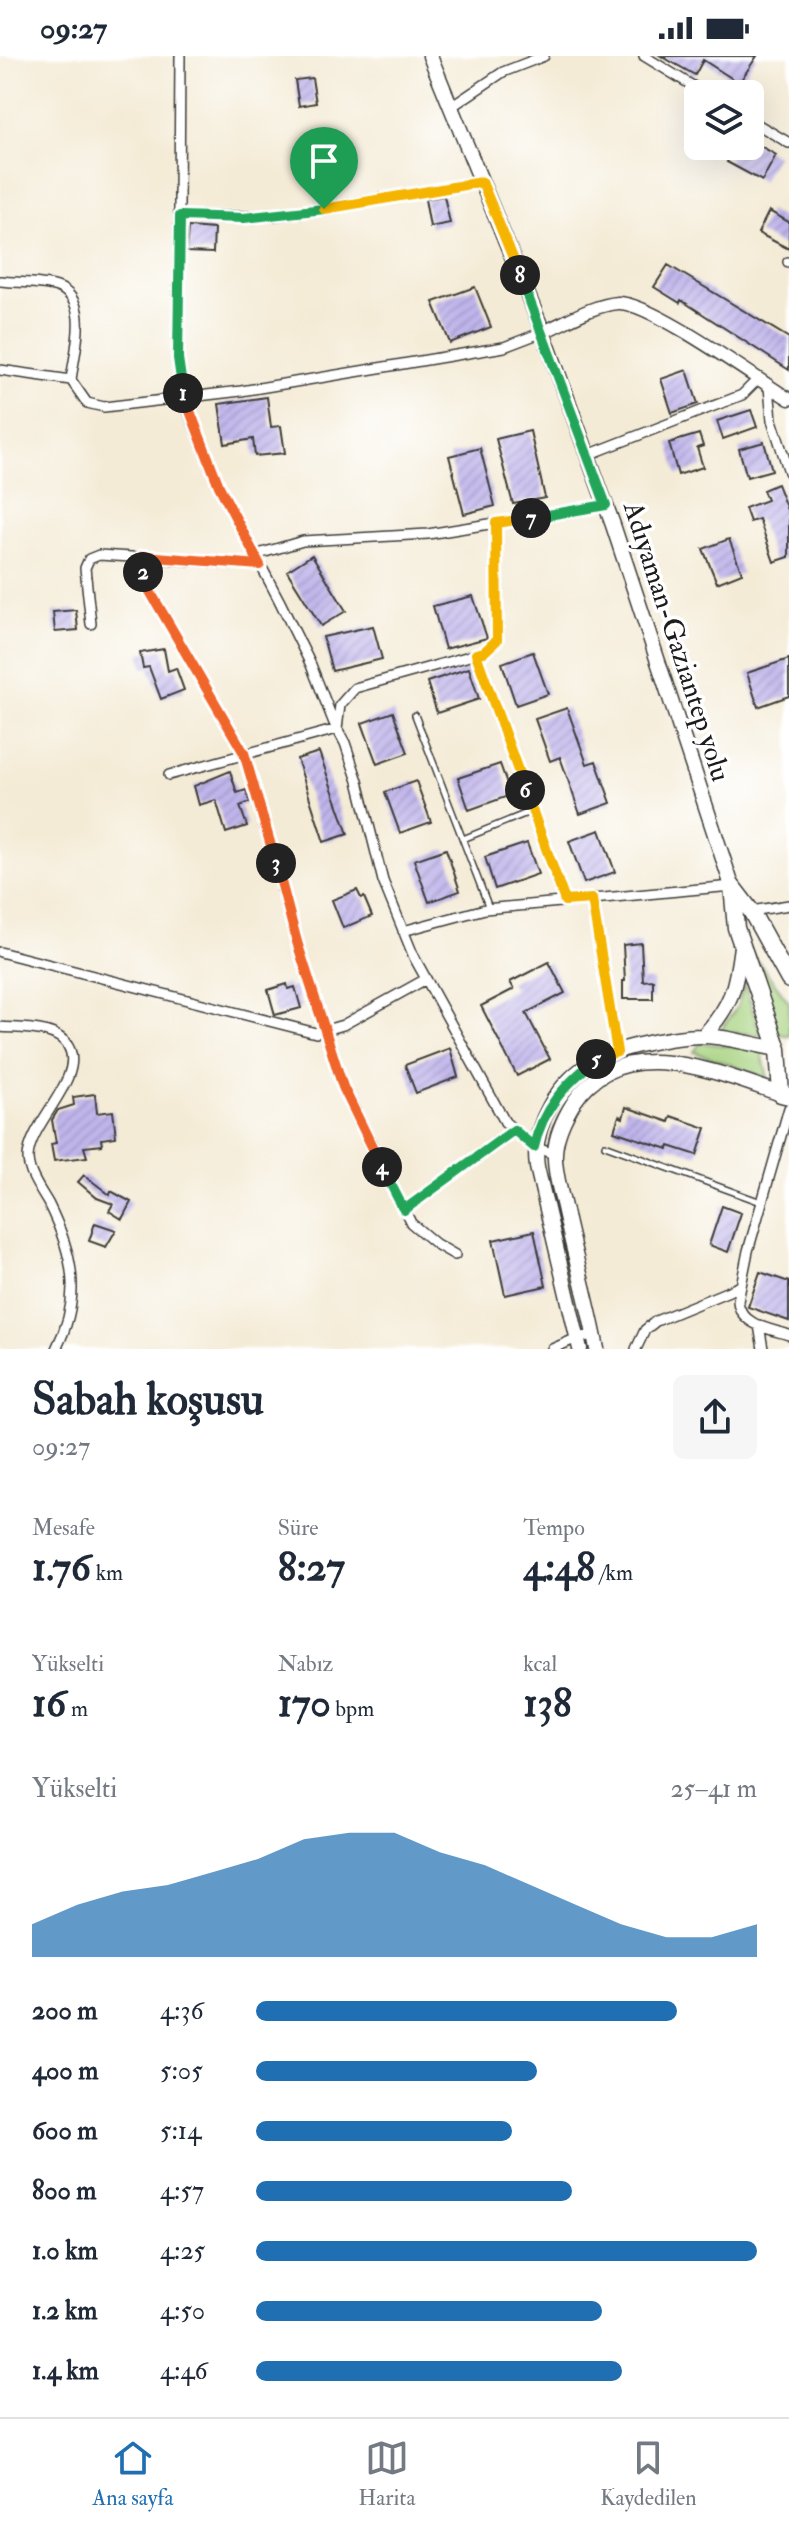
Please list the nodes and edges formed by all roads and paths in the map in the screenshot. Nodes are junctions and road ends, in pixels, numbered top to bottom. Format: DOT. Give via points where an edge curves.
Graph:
graph roads {
  1 [pos="180,56"];
  2 [pos="430,56"];
  3 [pos="544,56"];
  4 [pos="644,56"];
  5 [pos="684,81"];
  6 [pos="451,107"];
  7 [pos="764,128"];
  8 [pos="789,143"];
  9 [pos="482,182"];
  10 [pos="180,216"];
  11 [pos="0,281"];
  12 [pos="543,332"];
  13 [pos="0,370"];
  14 [pos="71,380"];
  15 [pos="764,383"];
  16 [pos="183,398"];
  17 [pos="789,399"];
  18 [pos="588,455"];
  19 [pos="789,472"];
  20 [pos="606,505"];
  21 [pos="496,523"];
  22 [pos="143,556"];
  23 [pos="258,560"];
  24 [pos="91,624"];
  25 [pos="476,654"];
  26 [pos="415,715"];
  27 [pos="337,729"];
  28 [pos="244,753"];
  29 [pos="169,775"];
  30 [pos="532,811"];
  31 [pos="463,839"];
  32 [pos="732,886"];
  33 [pos="592,899"];
  34 [pos="565,901"];
  35 [pos="789,905"];
  36 [pos="490,909"];
  37 [pos="751,911"];
  38 [pos="403,931"];
  39 [pos="741,945"];
  40 [pos="0,952"];
  41 [pos="426,979"];
  42 [pos="789,980"];
  43 [pos="0,1027"];
  44 [pos="326,1032"];
  45 [pos="703,1036"];
  46 [pos="784,1049"];
  47 [pos="617,1052"];
  48 [pos="786,1099"];
  49 [pos="514,1130"];
  50 [pos="605,1145"];
  51 [pos="534,1147"];
  52 [pos="554,1154"];
  53 [pos="762,1202"];
  54 [pos="404,1210"];
  55 [pos="455,1255"];
  56 [pos="741,1286"];
  57 [pos="759,1325"];
  58 [pos="789,1335"];
  59 [pos="595,1342"];
  60 [pos="578,1343"];
  61 [pos="56,1349"];
  62 [pos="552,1349"];
  63 [pos="636,1349"];
  64 [pos="763,1349"];
  1 -- 10 [label="street"];
  2 -- 6 [label="main road, Adıyaman-Gaziantep yolu"];
  3 -- 6 [label="street" via="503,72"];
  4 -- 5 [label="street"];
  6 -- 9 [label="main road, Adıyaman-Gaziantep yolu"];
  7 -- 8 [label="street"];
  9 -- 10 [label="street" via="275,216"];
  9 -- 12 [label="main road, Adıyaman-Gaziantep yolu"];
  10 -- 16 [label="street" via="178,358"];
  11 -- 14 [label="street" via="54,286 74,299 79,312"];
  12 -- 15 [label="street" via="602,306 628,303 655,314"];
  12 -- 16 [label="street" via="504,347"];
  12 -- 18 [label="main road, Adıyaman-Gaziantep yolu"];
  13 -- 14 [label="street"];
  14 -- 16 [label="street" via="87,403 96,406"];
  15 -- 17 [label="street"];
  15 -- 18 [label="street"];
  15 -- 19 [label="street"];
  16 -- 23 [label="street" via="219,486"];
  18 -- 20 [label="main road, Adıyaman-Gaziantep yolu"];
  20 -- 21 [label="street"];
  20 -- 32 [label="main road, Adıyaman-Gaziantep yolu"];
  21 -- 23 [label="street" via="428,534 303,541"];
  21 -- 25 [label="street" via="497,640"];
  22 -- 23 [label="street"];
  22 -- 24 [label="street" via="89,559 85,568"];
  22 -- 28 [label="street" via="148,588"];
  23 -- 27 [label="street"];
  25 -- 27 [label="street" via="355,688 340,705"];
  25 -- 30 [label="lane"];
  26 -- 31 [label="lane"];
  27 -- 28 [label="street"];
  27 -- 38 [label="street"];
  28 -- 29 [label="street"];
  28 -- 44 [label="street"];
  30 -- 31 [label="lane"];
  30 -- 34 [label="lane"];
  31 -- 36 [label="lane"];
  32 -- 33 [label="street"];
  32 -- 37 [label="highway"];
  32 -- 39 [label="highway"];
  33 -- 34 [label="street"];
  33 -- 47 [label="street"];
  34 -- 36 [label="street"];
  35 -- 37 [label="street"];
  36 -- 38 [label="street"];
  37 -- 42 [label="highway"];
  38 -- 41 [label="street"];
  39 -- 45 [label="main road" via="733,993 720,1019"];
  39 -- 46 [label="highway"];
  40 -- 44 [label="street" via="303,1032"];
  41 -- 44 [label="street"];
  41 -- 49 [label="street"];
  43 -- 61 [label="street" via="44,1031 67,1044 71,1054 62,1090 33,1137 28,1158 67,1244 73,1303"];
  44 -- 54 [label="street" via="343,1087"];
  45 -- 46 [label="main road"];
  45 -- 47 [label="main road"];
  46 -- 48 [label="highway"];
  47 -- 51 [label="main road" via="596,1059 569,1082 547,1110"];
  48 -- 52 [label="main road" via="689,1064 649,1061 619,1067 579,1094 561,1122"];
  48 -- 53 [label="street"];
  49 -- 51 [label="street"];
  49 -- 54 [label="street"];
  50 -- 53 [label="lane"];
  51 -- 52 [label="street"];
  51 -- 60 [label="main road"];
  52 -- 59 [label="main road"];
  53 -- 56 [label="street"];
  54 -- 55 [label="street" via="420,1232"];
  56 -- 57 [label="street" via="738,1309"];
  56 -- 63 [label="street" via="656,1321"];
  57 -- 58 [label="street"];
  57 -- 64 [label="street"];
  59 -- 60 [label="street"];
  60 -- 62 [label="street"];
}
